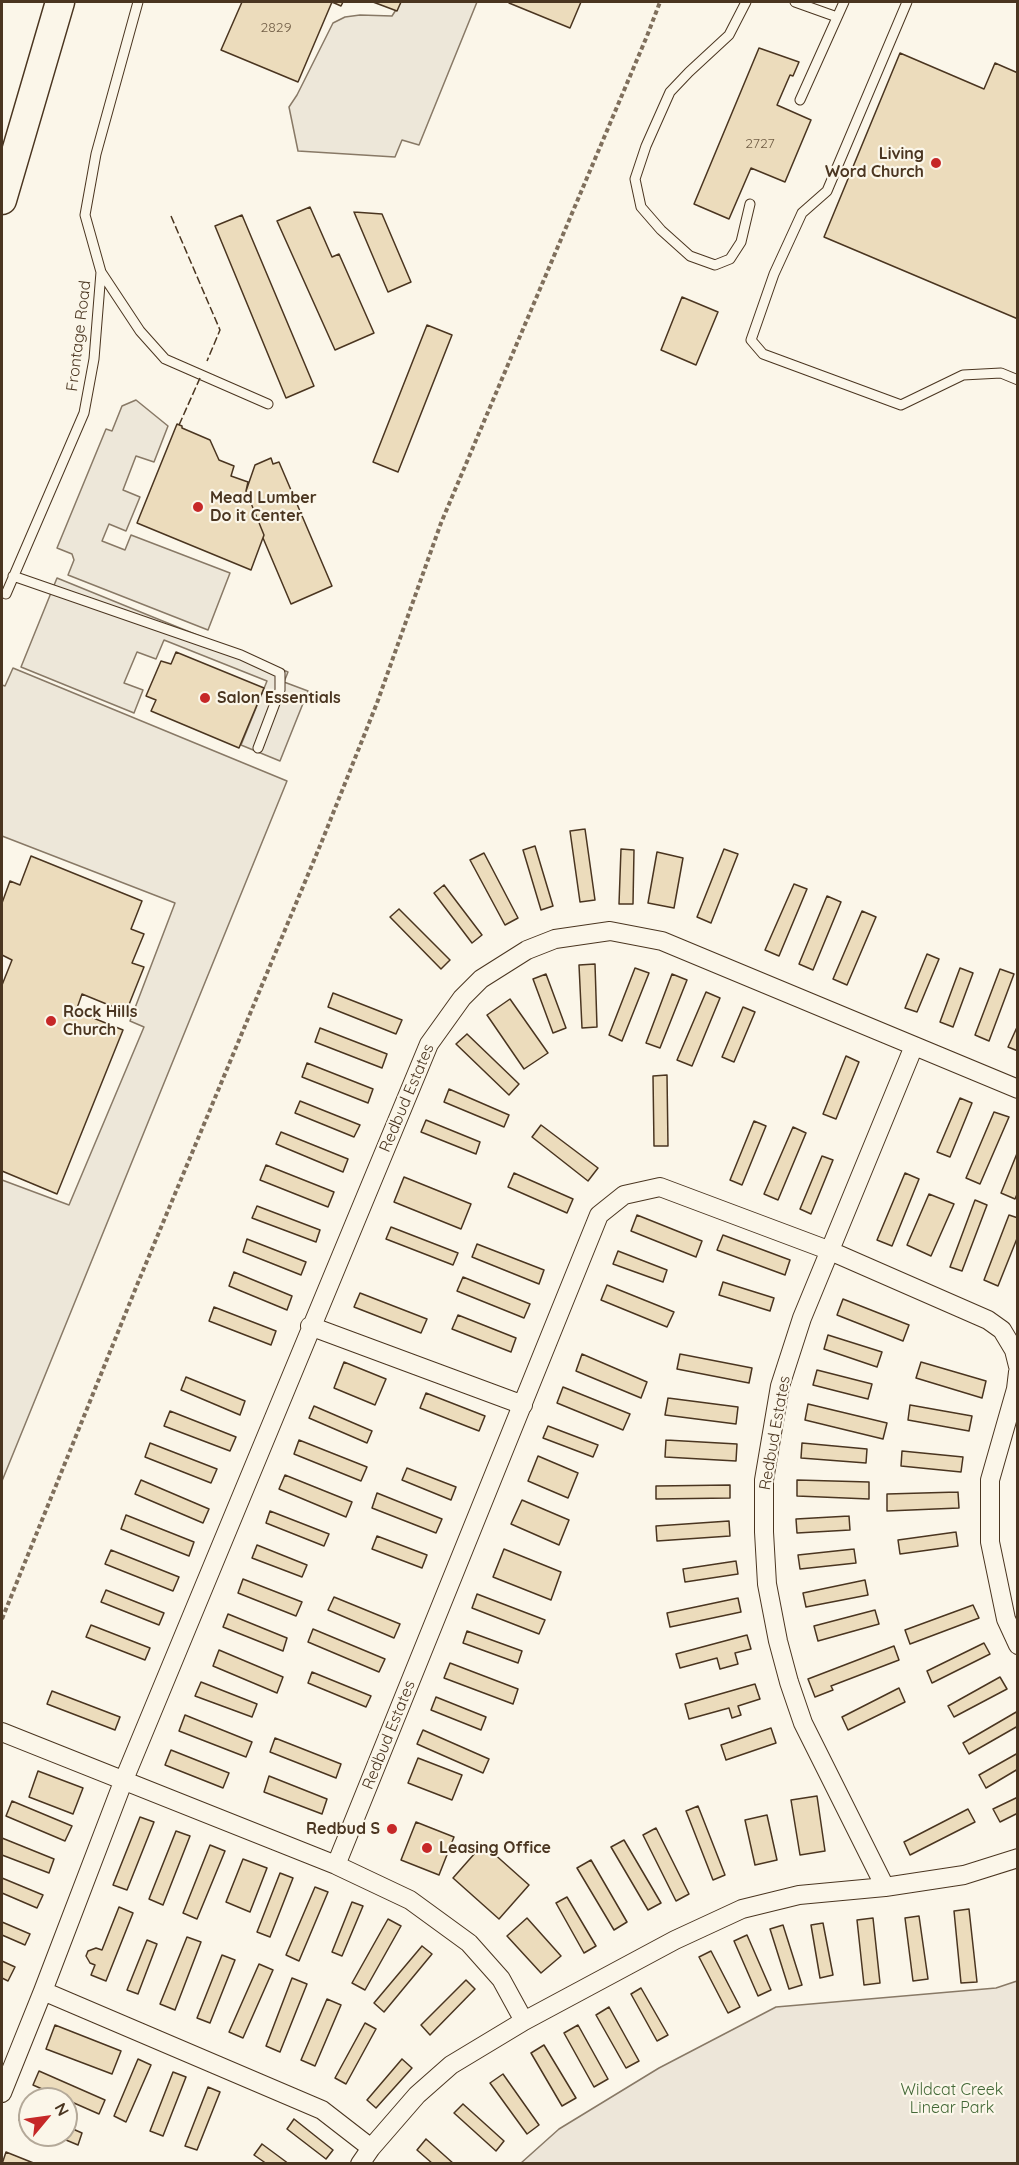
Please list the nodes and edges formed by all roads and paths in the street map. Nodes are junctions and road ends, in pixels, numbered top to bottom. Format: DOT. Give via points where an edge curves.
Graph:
graph roads {
  1 [pos="60,2"];
  2 [pos="138,2"];
  3 [pos="660,2"];
  4 [pos="746,2"];
  5 [pos="795,2"];
  6 [pos="844,2"];
  7 [pos="908,2"];
  8 [pos="837,16"];
  9 [pos="800,100"];
  10 [pos="2,200"];
  11 [pos="750,204"];
  12 [pos="101,273"];
  13 [pos="1017,380"];
  14 [pos="268,404"];
  15 [pos="13,576"];
  16 [pos="6,594"];
  17 [pos="258,748"];
  18 [pos="914,1046"];
  19 [pos="1017,1089"];
  20 [pos="828,1250"];
  21 [pos="310,1326"];
  22 [pos="1017,1366"];
  23 [pos="1017,1372"];
  24 [pos="523,1405"];
  25 [pos="2,1619"];
  26 [pos="1017,1645"];
  27 [pos="2,1732"];
  28 [pos="123,1782"];
  29 [pos="1017,1858"];
  30 [pos="336,1865"];
  31 [pos="885,1887"];
  32 [pos="43,1991"];
  33 [pos="524,2021"];
  34 [pos="2,2093"];
  35 [pos="371,2148"];
  36 [pos="360,2163"];
  1 -- 10 [label="main road"];
  2 -- 12 [label="lane, Frontage Road" via="96,154 85,214"];
  3 -- 25 [label="path" via="441,523 322,841"];
  4 -- 11 [label="lane" via="729,35 670,92 634,179 641,207 661,231 690,256 715,265 730,259 741,242"];
  5 -- 8 [label="lane"];
  6 -- 8 [label="lane"];
  7 -- 13 [label="lane" via="827,191 802,213 774,274 751,340 763,354 901,405 963,375 1001,373"];
  8 -- 9 [label="lane"];
  12 -- 14 [label="lane" via="140,331 165,359"];
  12 -- 15 [label="lane, Frontage Road" via="84,413"];
  15 -- 16 [label="lane, Frontage Road"];
  15 -- 17 [label="lane" via="280,673 280,690"];
  18 -- 19 [label="street, Redbud Estates"];
  18 -- 20 [label="street, Redbud Estates"];
  18 -- 21 [label="street, Redbud Estates" via="662,941 610,932 555,939 526,950 482,979 462,998 429,1044"];
  20 -- 22 [label="street, Redbud Estates" via="988,1320 1002,1330 1014,1350"];
  20 -- 24 [label="street, Redbud Estates" via="660,1187 624,1195 599,1215"];
  20 -- 31 [label="street, Redbud Estates" via="780,1386 764,1480 767,1584 778,1641 803,1723"];
  21 -- 24 [label="street"];
  21 -- 28 [label="street, Redbud Estates"];
  23 -- 26 [label="street" via="1016,1389 990,1480 990,1542 1006,1619"];
  24 -- 30 [label="street, Redbud Estates"];
  27 -- 28 [label="street"];
  28 -- 30 [label="street"];
  28 -- 32 [label="street, Redbud Estates"];
  29 -- 31 [label="street" via="964,1875"];
  30 -- 33 [label="street" via="410,1900 469,1943 501,1979"];
  31 -- 33 [label="street" via="800,1896 742,1909 675,1940"];
  32 -- 34 [label="street, Redbud Estates"];
  32 -- 35 [label="street" via="322,2110"];
  33 -- 35 [label="street" via="452,2065 417,2095"];
  35 -- 36 [label="street"];
}
